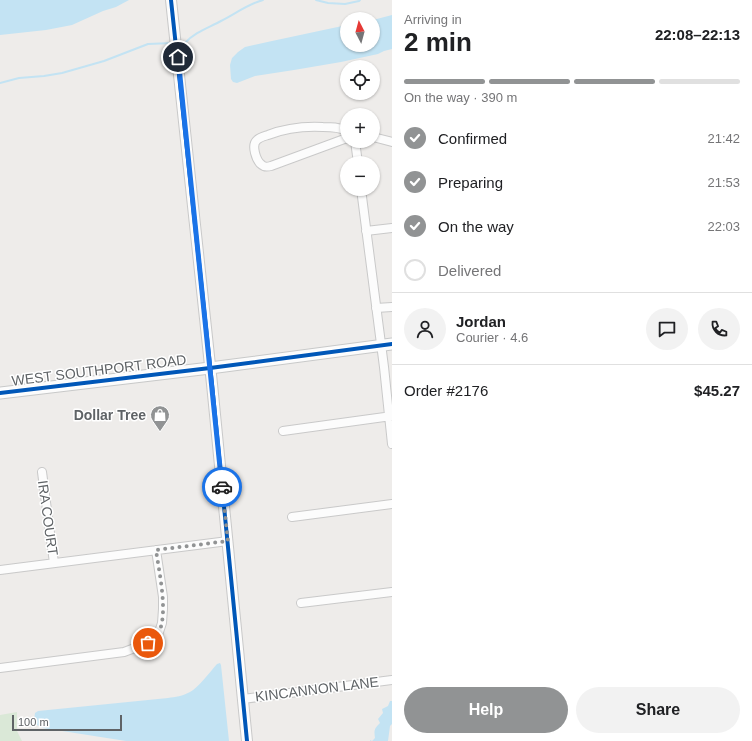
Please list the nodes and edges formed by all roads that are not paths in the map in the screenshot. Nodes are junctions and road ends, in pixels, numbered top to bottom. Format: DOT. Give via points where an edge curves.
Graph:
graph roads {
  1 [pos="172,0"];
  2 [pos="340,129"];
  3 [pos="380,139"];
  4 [pos="340,141"];
  5 [pos="392,142"];
  6 [pos="362,196"];
  7 [pos="392,228"];
  8 [pos="366,231"];
  9 [pos="392,306"];
  10 [pos="376,308"];
  11 [pos="387,345"];
  12 [pos="210,368"];
  13 [pos="0,393"];
  14 [pos="391,416"];
  15 [pos="283,431"];
  16 [pos="392,444"];
  17 [pos="42,472"];
  18 [pos="392,504"];
  19 [pos="292,517"];
  20 [pos="228,541"];
  21 [pos="156,550"];
  22 [pos="54,563"];
  23 [pos="0,570"];
  24 [pos="392,592"];
  25 [pos="301,603"];
  26 [pos="0,668"];
  27 [pos="392,680"];
  28 [pos="243,699"];
  29 [pos="247,741"];
  1 -- 12 [label="street"];
  2 -- 4 [label="street" via="306,126 282,130 260,138 255,142 254,148 258,161 266,167"];
  3 -- 5 [label="street"];
  6 -- 8 [label="street"];
  7 -- 8 [label="street"];
  8 -- 10 [label="street"];
  9 -- 10 [label="street"];
  10 -- 11 [label="street"];
  11 -- 12 [label="main road, WEST SOUTHPORT ROAD"];
  11 -- 14 [label="street"];
  12 -- 13 [label="main road, WEST SOUTHPORT ROAD"];
  12 -- 20 [label="street"];
  14 -- 15 [label="street"];
  14 -- 16 [label="street"];
  17 -- 22 [label="street, IRA COURT"];
  18 -- 19 [label="street"];
  20 -- 21 [label="street"];
  20 -- 28 [label="street"];
  21 -- 22 [label="street"];
  21 -- 26 [label="street" via="163,597 162,623 158,635 148,643 124,652"];
  22 -- 23 [label="street"];
  24 -- 25 [label="street"];
  27 -- 28 [label="street, KINCANNON LANE"];
  28 -- 29 [label="street"];
}
